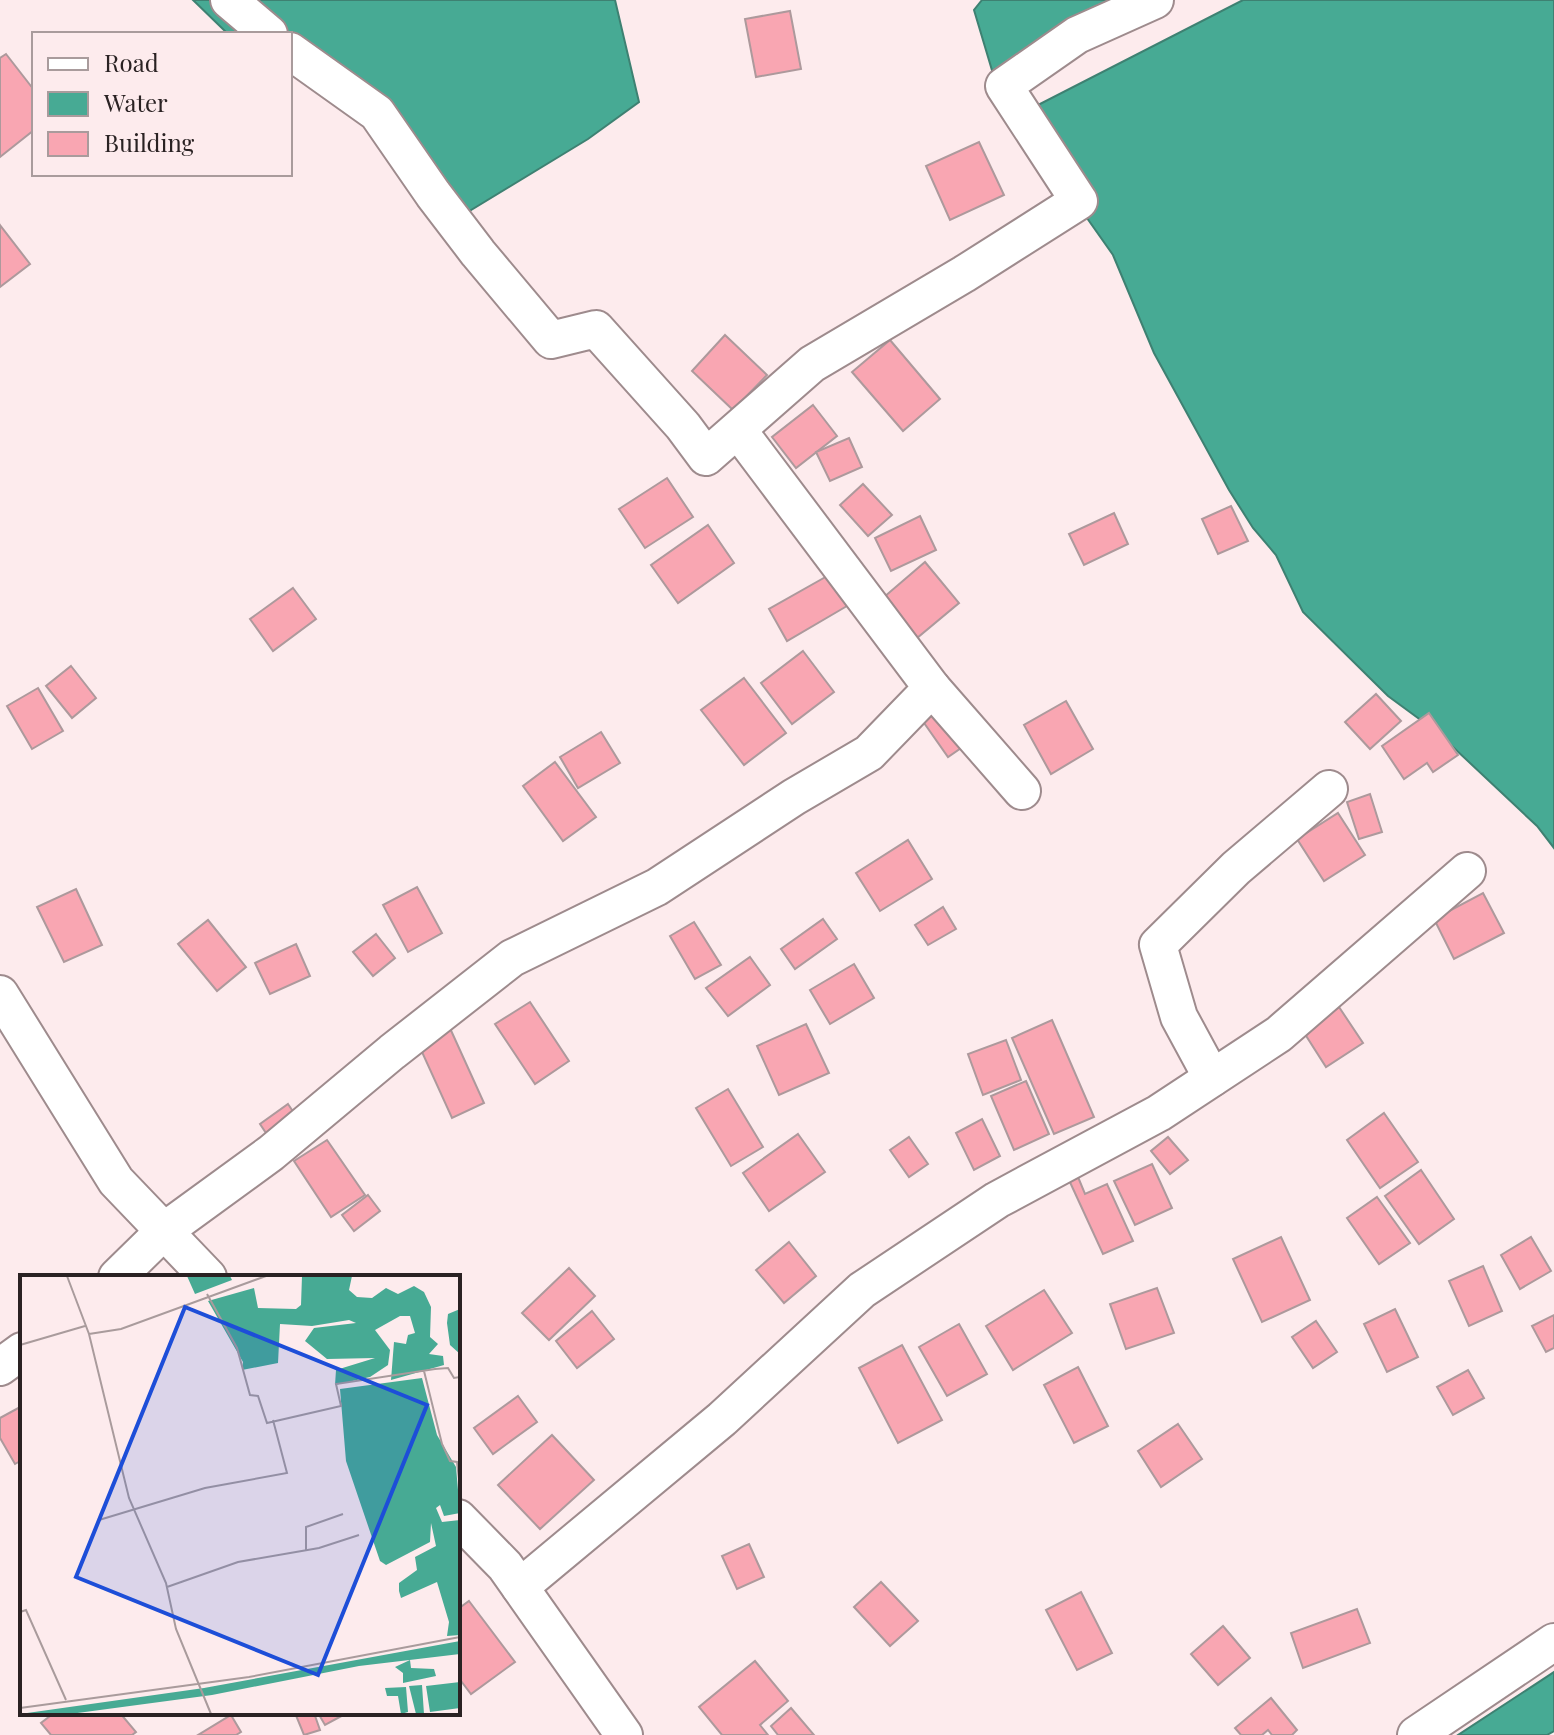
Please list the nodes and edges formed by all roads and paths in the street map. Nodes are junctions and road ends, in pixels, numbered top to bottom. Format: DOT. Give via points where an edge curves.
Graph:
graph roads {
  1 [pos="229,0"];
  2 [pos="1155,0"];
  3 [pos="267,32"];
  4 [pos="292,52"];
  5 [pos="738,430"];
  6 [pos="932,688"];
  7 [pos="1329,789"];
  8 [pos="1022,791"];
  9 [pos="1467,871"];
  10 [pos="0,994"];
  11 [pos="1212,1078"];
  12 [pos="164,1231"];
  13 [pos="119,1275"];
  14 [pos="206,1275"];
  15 [pos="20,1352"];
  16 [pos="0,1367"];
  17 [pos="460,1520"];
  18 [pos="520,1587"];
  19 [pos="1554,1642"];
  20 [pos="624,1735"];
  21 [pos="1416,1735"];
  1 -- 3 [label="street"];
  2 -- 5 [label="street" via="1077,35 1004,86 1079,201 812,364"];
  4 -- 5 [label="street" via="377,113 478,253 551,340 596,329 706,457"];
  5 -- 6 [label="street"];
  6 -- 8 [label="street"];
  6 -- 12 [label="street" via="869,753 657,887 512,958 271,1153"];
  7 -- 11 [label="street" via="1236,868 1158,945 1179,1017"];
  9 -- 11 [label="street" via="1279,1034"];
  10 -- 12 [label="street" via="116,1181"];
  11 -- 18 [label="street" via="1159,1113 997,1200 862,1290 722,1419"];
  12 -- 13 [label="street"];
  12 -- 14 [label="street"];
  15 -- 16 [label="street"];
  17 -- 18 [label="street"];
  18 -- 20 [label="street"];
  19 -- 21 [label="street"];
}
